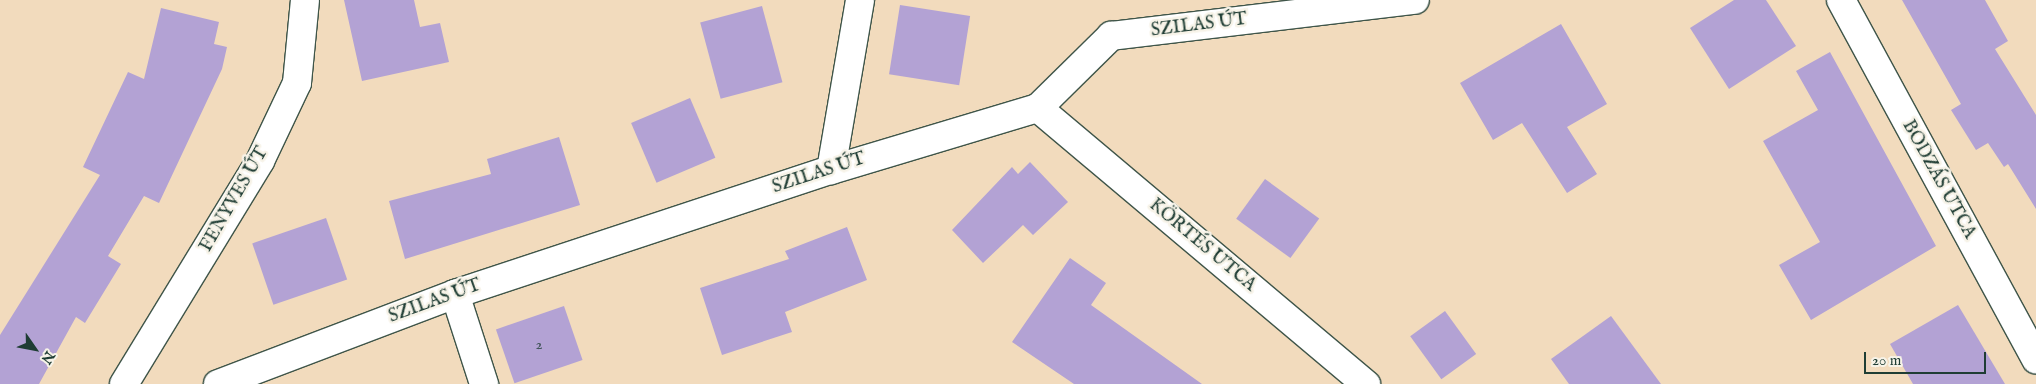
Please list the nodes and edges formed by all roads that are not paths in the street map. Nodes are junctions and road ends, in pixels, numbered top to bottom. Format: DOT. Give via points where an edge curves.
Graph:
graph roads {
  1 [pos="304,0"];
  2 [pos="860,0"];
  3 [pos="1415,0"];
  4 [pos="1841,0"];
  5 [pos="1038,108"];
  6 [pos="831,170"];
  7 [pos="455,294"];
  8 [pos="2036,359"];
  9 [pos="124,384"];
  10 [pos="218,384"];
  11 [pos="484,384"];
  12 [pos="1366,384"];
  1 -- 9 [label="street, FENYVES ÚT" via="297,83 260,161"];
  2 -- 6 [label="street"];
  3 -- 5 [label="street, SZILAS ÚT" via="1111,36"];
  4 -- 8 [label="street, BODZÁS UTCA"];
  5 -- 6 [label="street, SZILAS ÚT"];
  5 -- 12 [label="street, KÖRTÉS UTCA"];
  6 -- 7 [label="street, SZILAS ÚT"];
  7 -- 10 [label="street, SZILAS ÚT"];
  7 -- 11 [label="street"];
}
